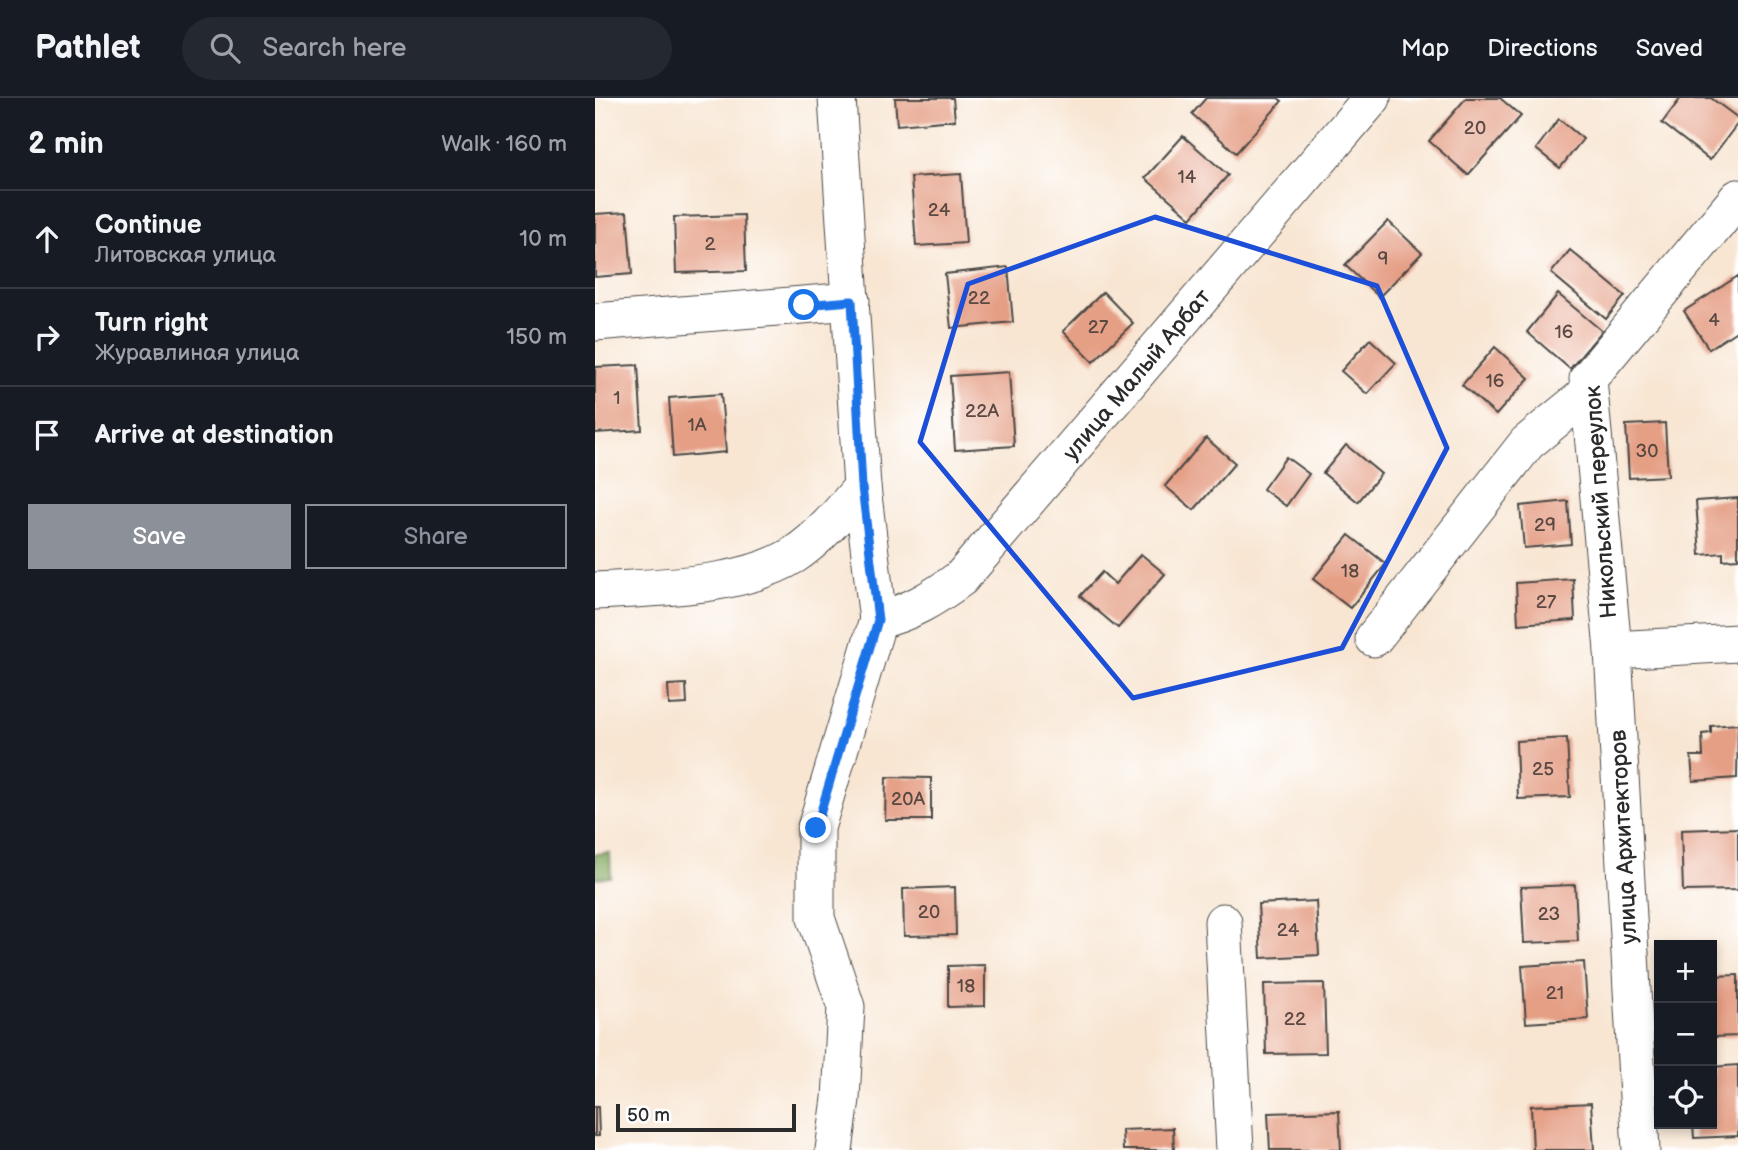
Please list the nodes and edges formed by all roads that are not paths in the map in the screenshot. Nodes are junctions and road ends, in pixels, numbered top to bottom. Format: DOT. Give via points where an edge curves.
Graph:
graph roads {
  1 [pos="837,98"];
  2 [pos="1372,98"];
  3 [pos="1738,198"];
  4 [pos="852,301"];
  5 [pos="595,322"];
  6 [pos="1588,393"];
  7 [pos="862,487"];
  8 [pos="595,591"];
  9 [pos="878,620"];
  10 [pos="1374,638"];
  11 [pos="1738,643"];
  12 [pos="1613,650"];
  13 [pos="1223,922"];
  14 [pos="834,1150"];
  15 [pos="1235,1150"];
  16 [pos="1641,1150"];
  1 -- 4 [label="street"];
  2 -- 9 [label="street, улица Малый Арбат" via="961,578 932,600"];
  3 -- 6 [label="street, Никольский переулок" via="1588,379"];
  4 -- 5 [label="street"];
  4 -- 7 [label="street"];
  6 -- 10 [label="street" via="1527,443"];
  6 -- 12 [label="street, Никольский переулок"];
  7 -- 8 [label="street" via="829,526 793,555 759,571 695,584"];
  7 -- 9 [label="street"];
  9 -- 14 [label="street" via="816,828 816,918 845,1007"];
  11 -- 12 [label="street"];
  12 -- 16 [label="street, улица Архитекторов"];
  13 -- 15 [label="street"];
}
